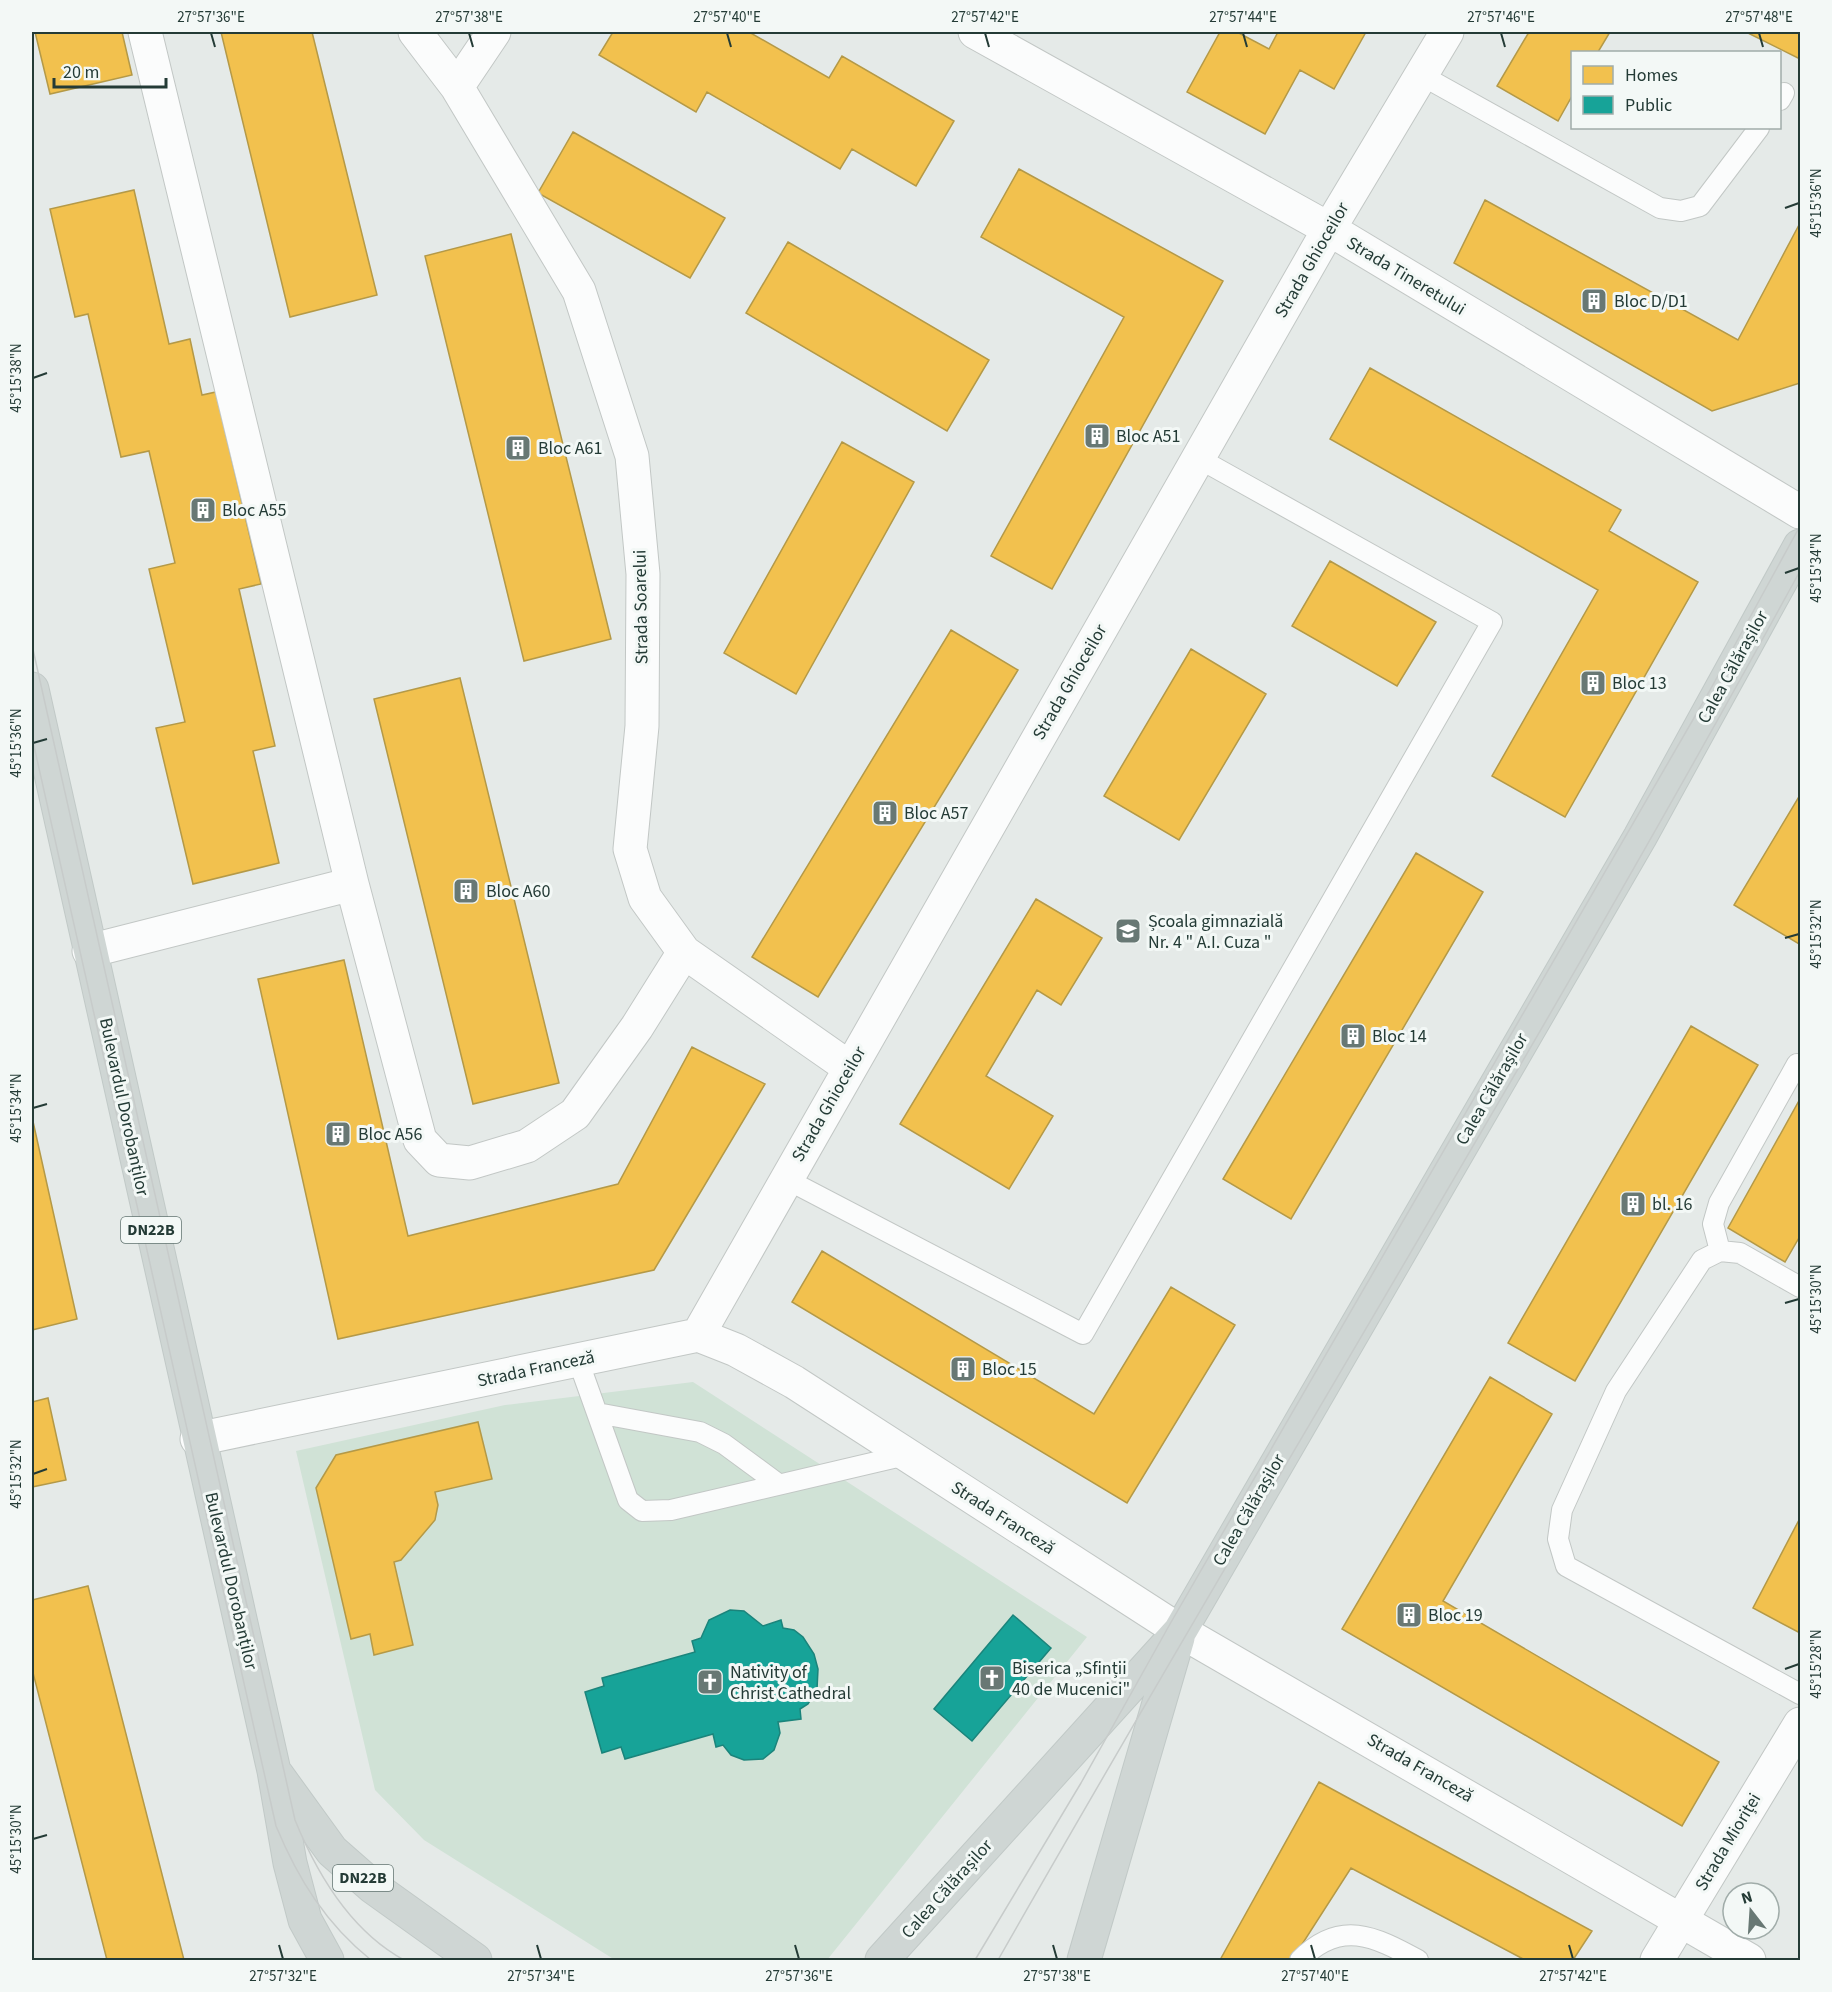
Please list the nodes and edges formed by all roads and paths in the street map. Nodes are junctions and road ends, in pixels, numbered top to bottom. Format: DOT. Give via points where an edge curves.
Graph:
graph roads {
  1 [pos="146,32"];
  2 [pos="415,32"];
  3 [pos="494,32"];
  4 [pos="975,32"];
  5 [pos="1447,32"];
  6 [pos="1421,75"];
  7 [pos="457,87"];
  8 [pos="1758,129"];
  9 [pos="1329,229"];
  10 [pos="1198,458"];
  11 [pos="1800,512"];
  12 [pos="1800,546"];
  13 [pos="32,689"];
  14 [pos="352,884"];
  15 [pos="90,951"];
  16 [pos="684,952"];
  17 [pos="1797,1064"];
  18 [pos="850,1068"];
  19 [pos="786,1179"];
  20 [pos="1720,1251"];
  21 [pos="1800,1287"];
  22 [pos="698,1335"];
  23 [pos="578,1360"];
  24 [pos="597,1413"];
  25 [pos="198,1439"];
  26 [pos="906,1455"];
  27 [pos="777,1483"];
  28 [pos="1180,1630"];
  29 [pos="1800,1694"];
  30 [pos="1800,1724"];
  31 [pos="274,1771"];
  32 [pos="1681,1920"];
  33 [pos="327,1960"];
  34 [pos="475,1960"];
  35 [pos="882,1960"];
  36 [pos="1084,1960"];
  37 [pos="1300,1960"];
  38 [pos="1418,1960"];
  39 [pos="1657,1960"];
  40 [pos="1749,1960"];
  1 -- 14 [label="street"];
  2 -- 7 [label="street, Strada Soarelui"];
  3 -- 7 [label="street"];
  4 -- 9 [label="street, Strada Tineretului"];
  5 -- 6 [label="street, Strada Ghioceilor"];
  6 -- 8 [label="lane" via="1660,208 1681,211 1700,206"];
  6 -- 9 [label="street, Strada Ghioceilor"];
  7 -- 16 [label="street, Strada Soarelui" via="579,291 632,456 643,574 642,726 630,849 645,898"];
  9 -- 10 [label="street, Strada Ghioceilor"];
  9 -- 11 [label="street, Strada Tineretului"];
  10 -- 18 [label="street, Strada Ghioceilor"];
  10 -- 19 [label="lane" via="1492,622 1083,1334"];
  12 -- 28 [label="main road, Calea Călărașilor" via="1640,837"];
  13 -- 15 [label="main road, Bulevardul Dorobanților / DN22B"];
  14 -- 15 [label="street"];
  14 -- 16 [label="street" via="420,1140 438,1160 470,1163 527,1146 575,1114"];
  15 -- 25 [label="main road, Bulevardul Dorobanților / DN22B"];
  16 -- 18 [label="street, Strada Soarelui"];
  17 -- 20 [label="lane" via="1719,1203 1713,1224"];
  18 -- 19 [label="street, Strada Ghioceilor"];
  19 -- 22 [label="street, Strada Ghioceilor"];
  20 -- 21 [label="lane" via="1740,1253"];
  20 -- 29 [label="lane" via="1702,1260 1616,1391 1562,1510 1558,1539 1566,1566"];
  22 -- 23 [label="street, Strada Franceză"];
  22 -- 26 [label="street, Strada Franceză" via="736,1350 795,1382"];
  23 -- 24 [label="lane"];
  23 -- 25 [label="street, Strada Franceză"];
  24 -- 27 [label="lane" via="700,1432 724,1444"];
  24 -- 27 [label="lane" via="628,1500 642,1511 671,1510"];
  25 -- 31 [label="main road, Bulevardul Dorobanților / DN22B"];
  26 -- 27 [label="lane"];
  26 -- 28 [label="street, Strada Franceză"];
  28 -- 32 [label="street, Strada Franceză"];
  28 -- 35 [label="main road, Calea Călărașilor"];
  28 -- 36 [label="main road, Calea Călărașilor"];
  30 -- 32 [label="street, Strada Mioriței"];
  31 -- 33 [label="main road, Bulevardul Dorobanților / DN22B" via="290,1863 305,1920"];
  31 -- 34 [label="main road, Bulevardul Dorobanților / DN22B" via="332,1851 383,1894"];
  32 -- 39 [label="street, Strada Mioriței"];
  32 -- 40 [label="street, Strada Franceză"];
  37 -- 38 [label="lane" via="1319,1942 1342,1935 1381,1940"];
}
